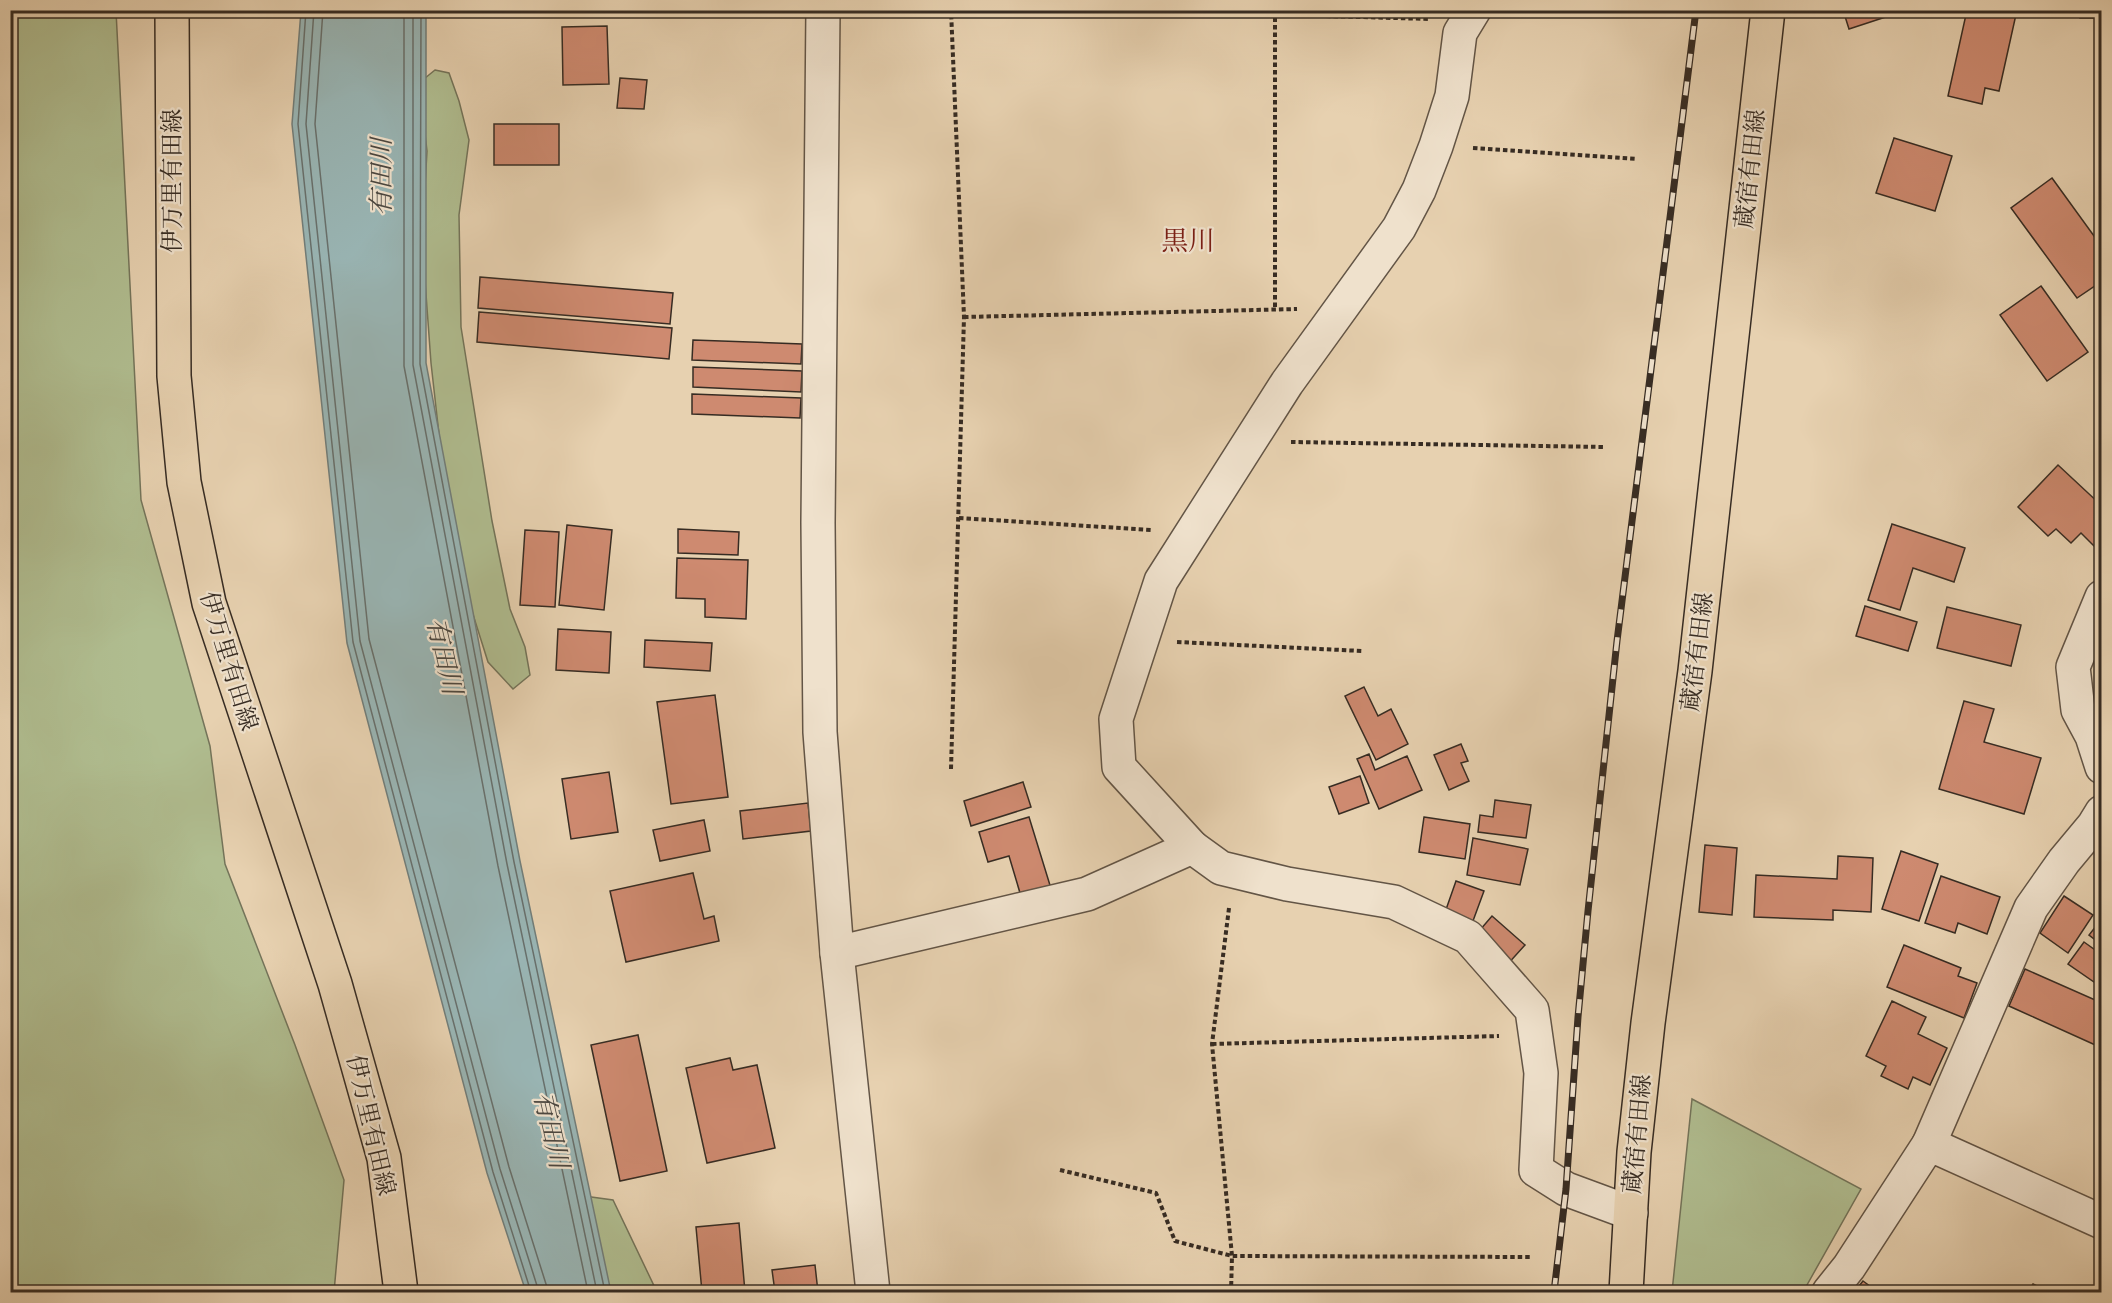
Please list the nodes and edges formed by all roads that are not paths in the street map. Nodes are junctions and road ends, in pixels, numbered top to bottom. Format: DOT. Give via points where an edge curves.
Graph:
graph roads {
  1 [pos="172,10"];
  2 [pos="823,10"];
  3 [pos="1474,10"];
  4 [pos="1768,10"];
  5 [pos="2102,597"];
  6 [pos="2102,767"];
  7 [pos="2102,812"];
  8 [pos="1192,847"];
  9 [pos="837,953"];
  10 [pos="1929,1144"];
  11 [pos="1631,1214"];
  12 [pos="2102,1222"];
  13 [pos="401,1293"];
  14 [pos="873,1293"];
  15 [pos="1626,1293"];
  16 [pos="1828,1293"];
  1 -- 13 [label="main road, 伊万里有田線" via="174,376 184,482 208,603 335,984 384,1158"];
  2 -- 9 [label="street" via="819,732"];
  3 -- 8 [label="street" via="1460,33 1452,96 1436,146 1399,228 1287,383 1161,580 1116,719 1119,767"];
  4 -- 11 [label="main road, 蔵宿有田線" via="1695,671 1646,1046"];
  5 -- 6 [label="street" via="2073,667 2078,710"];
  7 -- 10 [label="street" via="2031,908"];
  8 -- 9 [label="street" via="1087,894"];
  8 -- 11 [label="street" via="1221,868 1287,885 1394,902 1468,937 1532,1010 1541,1074 1536,1170 1566,1189"];
  9 -- 14 [label="street"];
  10 -- 12 [label="street"];
  10 -- 16 [label="street"];
  11 -- 15 [label="main road, 蔵宿有田線"];
}
